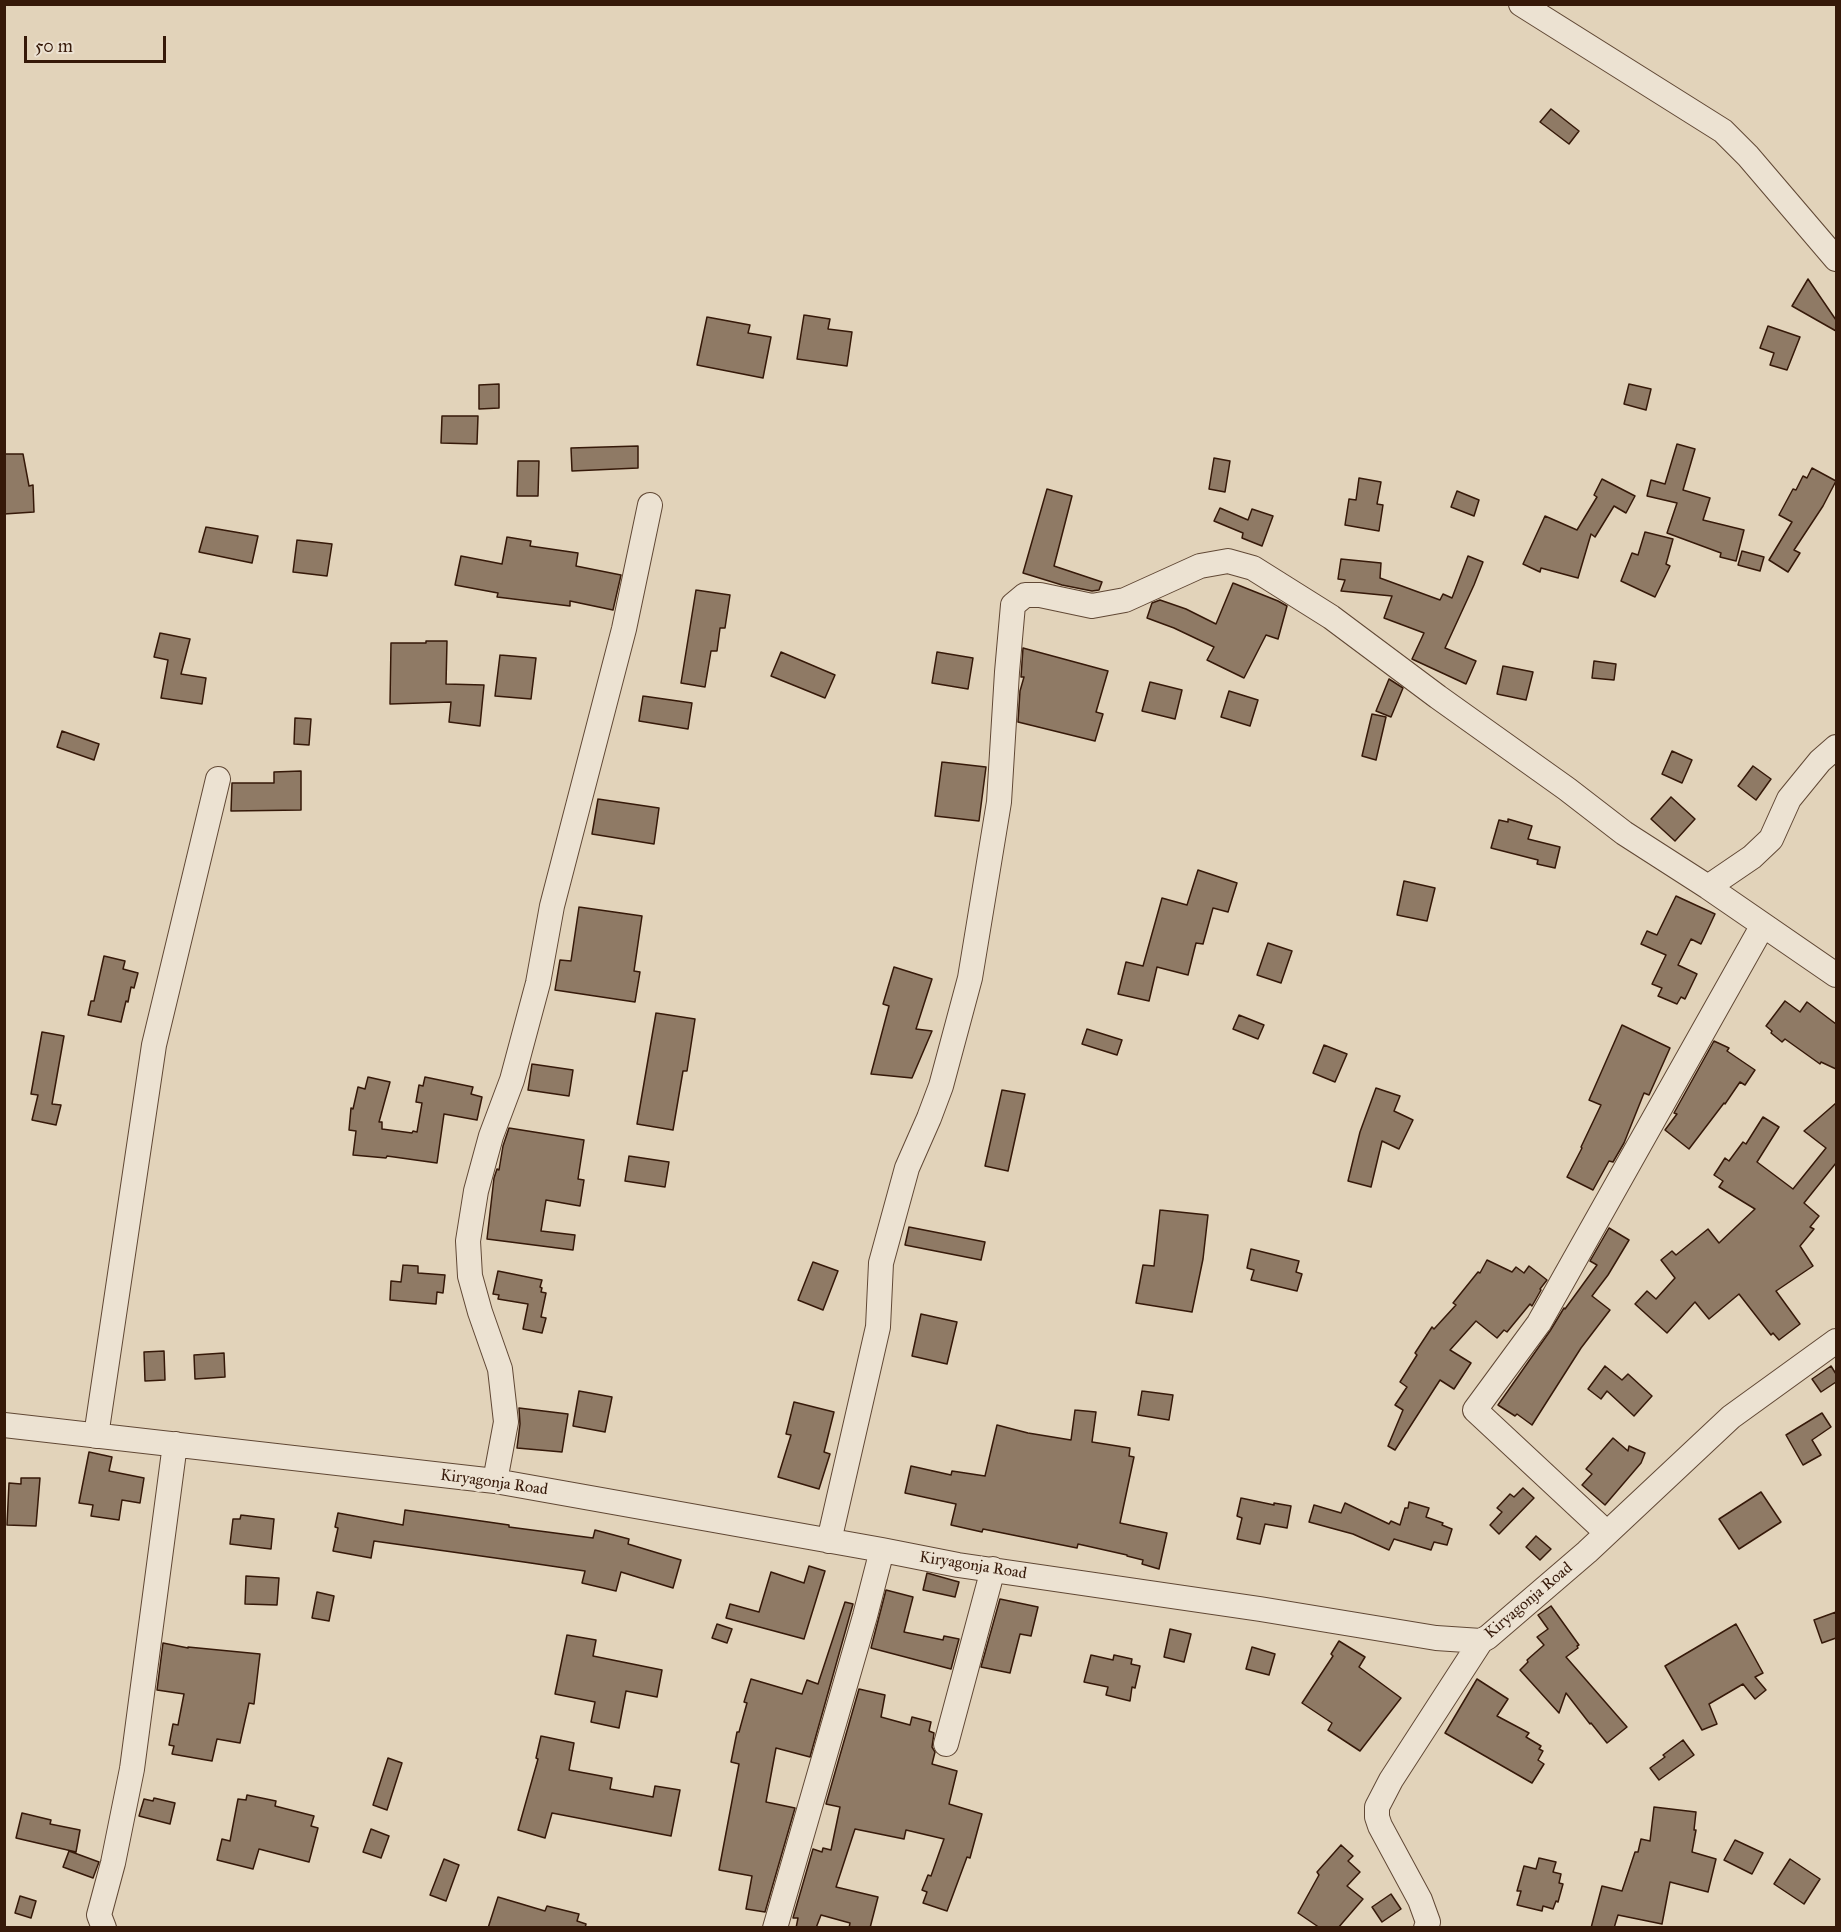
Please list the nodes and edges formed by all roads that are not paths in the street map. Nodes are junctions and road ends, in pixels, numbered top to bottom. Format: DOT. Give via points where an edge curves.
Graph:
graph roads {
  1 [pos="1521,4"];
  2 [pos="1836,259"];
  3 [pos="650,505"];
  4 [pos="1836,747"];
  5 [pos="218,779"];
  6 [pos="1708,887"];
  7 [pos="1763,925"];
  8 [pos="1836,975"];
  9 [pos="1836,1341"];
  10 [pos="4,1425"];
  11 [pos="96,1436"];
  12 [pos="175,1444"];
  13 [pos="495,1481"];
  14 [pos="1607,1533"];
  15 [pos="829,1541"];
  16 [pos="882,1550"];
  17 [pos="993,1569"];
  18 [pos="1481,1641"];
  19 [pos="946,1744"];
  20 [pos="99,1924"];
  21 [pos="775,1928"];
  22 [pos="1426,1928"];
  1 -- 2 [label="street" via="1723,131"];
  3 -- 13 [label="street" via="624,629 552,906 538,983 476,1191 468,1241 470,1276 500,1369 506,1422"];
  4 -- 6 [label="street" via="1789,799 1771,839"];
  5 -- 11 [label="street" via="154,1045"];
  6 -- 7 [label="street"];
  6 -- 15 [label="street" via="1623,833 1331,617 1253,568 1228,561 1200,567 1125,600 1092,606 1040,594 1025,595 1013,604 999,802 970,978 941,1086 907,1168 881,1263 878,1327"];
  7 -- 8 [label="street"];
  7 -- 14 [label="street" via="1539,1323 1475,1410"];
  9 -- 14 [label="street, Kiryagonja Road" via="1731,1417"];
  10 -- 11 [label="street, Kiryagonja Road"];
  11 -- 12 [label="street, Kiryagonja Road"];
  12 -- 13 [label="street, Kiryagonja Road"];
  12 -- 20 [label="street" via="132,1769"];
  13 -- 15 [label="street, Kiryagonja Road"];
  14 -- 18 [label="street, Kiryagonja Road"];
  15 -- 16 [label="street, Kiryagonja Road"];
  16 -- 17 [label="street, Kiryagonja Road"];
  16 -- 21 [label="street"];
  17 -- 18 [label="street, Kiryagonja Road" via="1436,1638"];
  17 -- 19 [label="street"];
  18 -- 22 [label="street" via="1377,1807 1380,1826 1420,1900 1428,1922"];
}
